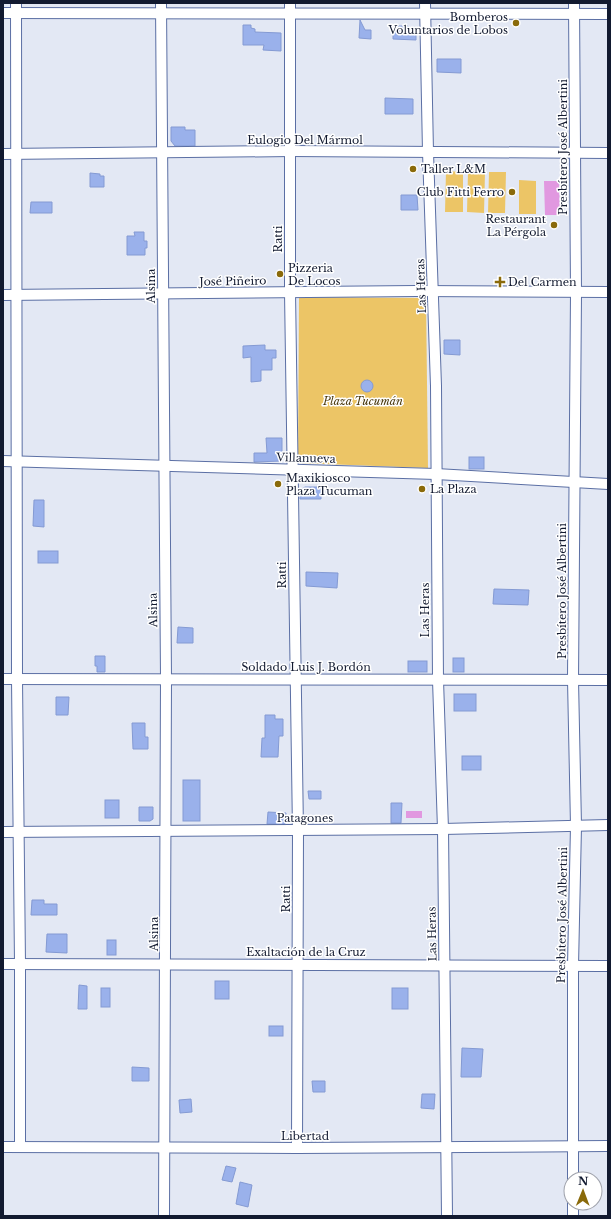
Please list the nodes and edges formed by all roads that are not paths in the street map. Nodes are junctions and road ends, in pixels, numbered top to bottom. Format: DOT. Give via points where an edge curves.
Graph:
graph roads {
  1 [pos="161,3"];
  2 [pos="290,3"];
  3 [pos="574,3"];
  4 [pos="16,8"];
  5 [pos="426,8"];
  6 [pos="3,13"];
  7 [pos="161,14"];
  8 [pos="290,14"];
  9 [pos="574,14"];
  10 [pos="608,14"];
  11 [pos="291,151"];
  12 [pos="428,152"];
  13 [pos="574,152"];
  14 [pos="162,153"];
  15 [pos="608,153"];
  16 [pos="3,154"];
  17 [pos="17,154"];
  18 [pos="290,292"];
  19 [pos="433,292"];
  20 [pos="608,292"];
  21 [pos="576,293"];
  22 [pos="163,294"];
  23 [pos="3,295"];
  24 [pos="17,295"];
  25 [pos="3,461"];
  26 [pos="17,462"];
  27 [pos="164,465"];
  28 [pos="294,470"];
  29 [pos="436,474"];
  30 [pos="574,482"];
  31 [pos="608,484"];
  32 [pos="3,679"];
  33 [pos="17,679"];
  34 [pos="166,679"];
  35 [pos="295,679"];
  36 [pos="438,680"];
  37 [pos="573,680"];
  38 [pos="608,680"];
  39 [pos="608,825"];
  40 [pos="576,826"];
  41 [pos="443,829"];
  42 [pos="165,830"];
  43 [pos="298,831"];
  44 [pos="3,832"];
  45 [pos="19,832"];
  46 [pos="20,963"];
  47 [pos="166,963"];
  48 [pos="3,964"];
  49 [pos="298,964"];
  50 [pos="445,965"];
  51 [pos="573,966"];
  52 [pos="608,966"];
  53 [pos="446,1146"];
  54 [pos="573,1146"];
  55 [pos="608,1146"];
  56 [pos="3,1147"];
  57 [pos="20,1147"];
  58 [pos="164,1147"];
  59 [pos="297,1148"];
  60 [pos="573,1171"];
  61 [pos="164,1216"];
  62 [pos="447,1216"];
  1 -- 7 [label="street, Alsina"];
  2 -- 8 [label="street, Ratti"];
  3 -- 9 [label="street, Presbítero José Albertini"];
  4 -- 6 [label="street"];
  4 -- 7 [label="street"];
  4 -- 17 [label="street"];
  5 -- 8 [label="street"];
  5 -- 9 [label="street"];
  5 -- 12 [label="street, Las Heras"];
  7 -- 8 [label="street"];
  7 -- 14 [label="street, Alsina"];
  8 -- 11 [label="street, Ratti"];
  9 -- 10 [label="street"];
  9 -- 13 [label="street, Presbítero José Albertini"];
  11 -- 12 [label="street, Eulogio Del Mármol"];
  11 -- 14 [label="street, Eulogio Del Mármol"];
  11 -- 18 [label="street, Ratti"];
  12 -- 13 [label="street, Eulogio Del Mármol"];
  12 -- 19 [label="street, Las Heras"];
  13 -- 15 [label="street, Eulogio Del Mármol"];
  13 -- 21 [label="street, Presbítero José Albertini"];
  14 -- 17 [label="street, Eulogio Del Mármol"];
  14 -- 22 [label="street, Alsina"];
  16 -- 17 [label="street, Eulogio Del Mármol"];
  17 -- 24 [label="street"];
  18 -- 19 [label="street, José Piñeiro"];
  18 -- 22 [label="street, José Piñeiro"];
  18 -- 28 [label="street, Ratti"];
  19 -- 21 [label="street, José Piñeiro"];
  19 -- 29 [label="street, Las Heras"];
  20 -- 21 [label="street, José Piñeiro"];
  21 -- 30 [label="street, Presbítero José Albertini"];
  22 -- 24 [label="street, José Piñeiro"];
  22 -- 27 [label="street, Alsina"];
  23 -- 24 [label="street, José Piñeiro"];
  24 -- 26 [label="street"];
  25 -- 26 [label="street, Villanueva"];
  26 -- 27 [label="street, Villanueva"];
  26 -- 33 [label="street"];
  27 -- 28 [label="street, Villanueva"];
  27 -- 34 [label="street, Alsina"];
  28 -- 29 [label="street, Villanueva"];
  28 -- 35 [label="street, Ratti"];
  29 -- 30 [label="street, Villanueva"];
  29 -- 36 [label="street, Las Heras"];
  30 -- 31 [label="street, Villanueva"];
  30 -- 37 [label="street, Presbítero José Albertini"];
  32 -- 33 [label="street, Soldado Luis J. Bordón"];
  33 -- 34 [label="street, Soldado Luis J. Bordón"];
  33 -- 45 [label="street"];
  34 -- 35 [label="street, Soldado Luis J. Bordón"];
  34 -- 42 [label="street, Alsina"];
  35 -- 36 [label="street, Soldado Luis J. Bordón"];
  35 -- 43 [label="street, Ratti"];
  36 -- 37 [label="street, Soldado Luis J. Bordón"];
  36 -- 41 [label="street, Las Heras"];
  37 -- 38 [label="street, Soldado Luis J. Bordón"];
  37 -- 40 [label="street, Presbítero José Albertini"];
  39 -- 40 [label="street, Patagones"];
  40 -- 41 [label="street, Patagones"];
  40 -- 51 [label="street, Presbítero José Albertini"];
  41 -- 43 [label="street, Patagones"];
  41 -- 50 [label="street, Las Heras"];
  42 -- 43 [label="street, Patagones"];
  42 -- 45 [label="street, Patagones"];
  42 -- 47 [label="street, Alsina"];
  43 -- 49 [label="street, Ratti"];
  44 -- 45 [label="street, Patagones"];
  45 -- 46 [label="street"];
  46 -- 47 [label="street, Exaltación de la Cruz"];
  46 -- 48 [label="street, Exaltación de la Cruz"];
  46 -- 57 [label="street"];
  47 -- 49 [label="street, Exaltación de la Cruz"];
  47 -- 58 [label="street, Alsina"];
  49 -- 50 [label="street, Exaltación de la Cruz"];
  49 -- 59 [label="street, Ratti"];
  50 -- 51 [label="street, Exaltación de la Cruz"];
  50 -- 53 [label="street, Las Heras"];
  51 -- 52 [label="street, Exaltación de la Cruz"];
  51 -- 54 [label="street, Presbítero José Albertini"];
  53 -- 54 [label="street, Libertad"];
  53 -- 59 [label="street, Libertad"];
  53 -- 62 [label="street, Las Heras"];
  54 -- 55 [label="street, Libertad"];
  54 -- 60 [label="street, Presbítero José Albertini"];
  56 -- 57 [label="street, Libertad"];
  57 -- 58 [label="street, Libertad"];
  58 -- 59 [label="street, Libertad"];
  58 -- 61 [label="street, Alsina"];
}
